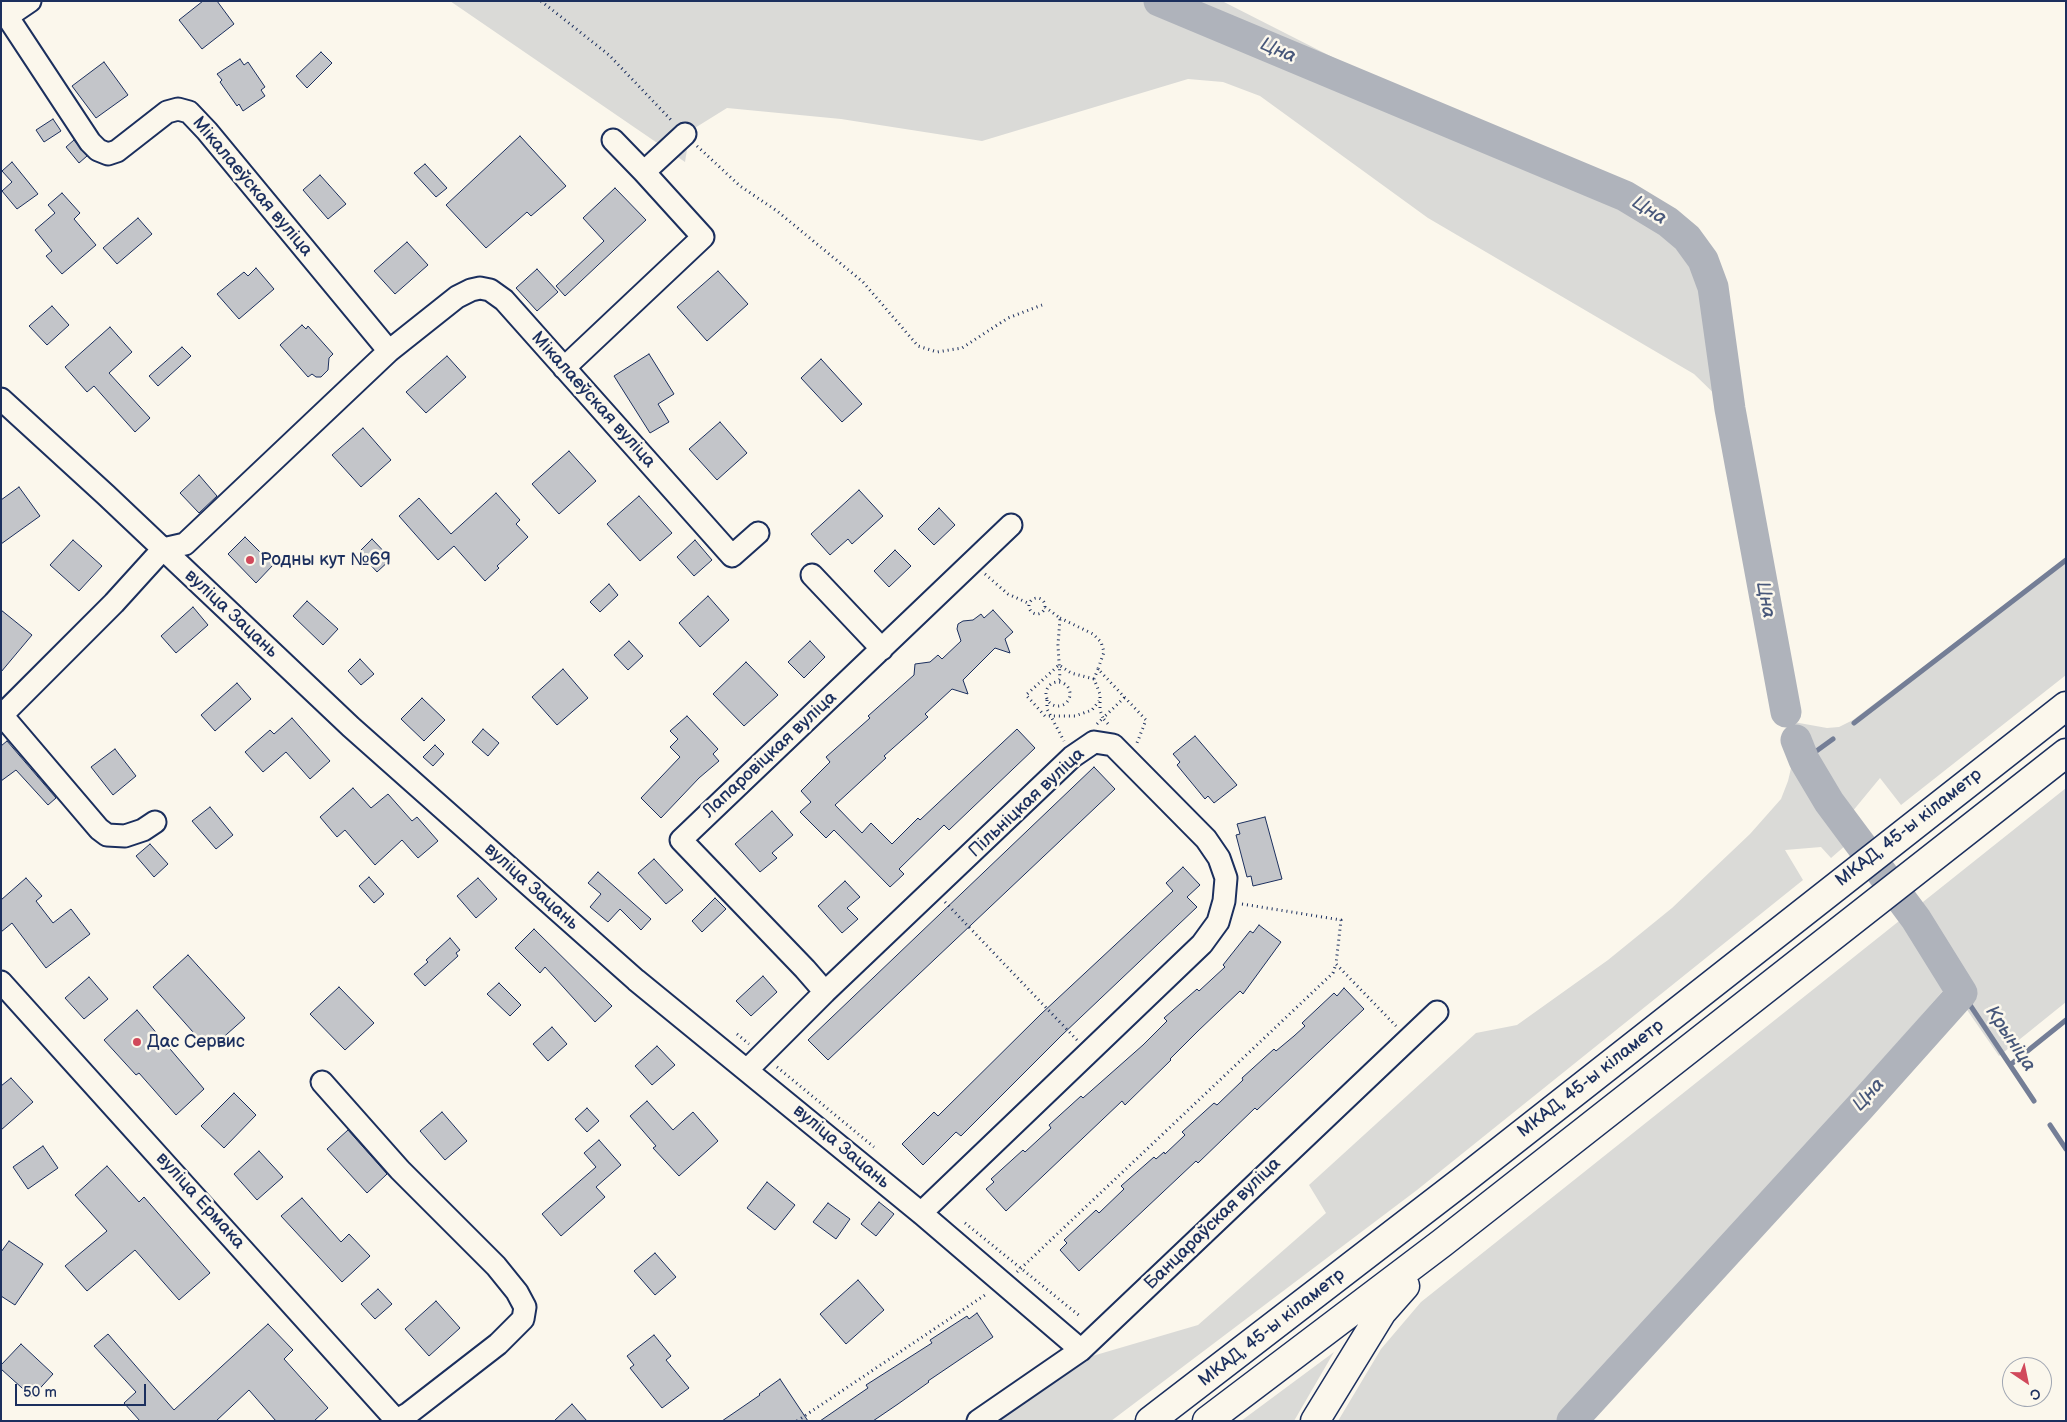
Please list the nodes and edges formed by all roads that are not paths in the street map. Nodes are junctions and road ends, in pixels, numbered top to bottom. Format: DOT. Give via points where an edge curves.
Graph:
graph roads {
  1 [pos="30,1"];
  2 [pos="4,12"];
  3 [pos="685,134"];
  4 [pos="612,140"];
  5 [pos="644,172"];
  6 [pos="389,351"];
  7 [pos="564,368"];
  8 [pos="1,400"];
  9 [pos="1011,525"];
  10 [pos="758,533"];
  11 [pos="163,549"];
  12 [pos="812,575"];
  13 [pos="882,649"];
  14 [pos="2066,706"];
  15 [pos="2,715"];
  16 [pos="2059,759"];
  17 [pos="155,822"];
  18 [pos="1,982"];
  19 [pos="825,992"];
  20 [pos="1437,1012"];
  21 [pos="747,1070"];
  22 [pos="322,1082"];
  23 [pos="921,1213"];
  24 [pos="1442,1243"];
  25 [pos="1081,1350"];
  26 [pos="396,1420"];
  27 [pos="978,1421"];
  28 [pos="1150,1421"];
  29 [pos="1207,1421"];
  30 [pos="1315,1421"];
  1 -- 2 [label="street, Мікалаеўская вуліца"];
  2 -- 6 [label="street, Мікалаеўская вуліца" via="90,142 102,153 117,151 167,112 178,109 189,112"];
  3 -- 5 [label="street"];
  4 -- 5 [label="street"];
  5 -- 7 [label="street" via="703,237"];
  6 -- 7 [label="street, Мікалаеўская вуліца" via="457,297 485,288 504,300"];
  6 -- 11 [label="street, Мікалаеўская вуліца" via="185,544"];
  7 -- 10 [label="street, Мікалаеўская вуліца" via="732,556"];
  8 -- 11 [label="street, вуліца Зацань"];
  9 -- 13 [label="street, Лапаровіцкая вуліца"];
  11 -- 15 [label="street"];
  11 -- 21 [label="street, вуліца Зацань" via="359,734 636,980"];
  12 -- 13 [label="street"];
  13 -- 19 [label="street, Лапаровіцкая вуліца" via="681,840"];
  14 -- 28 [label="highway, МКАД, 45-ы кіламетр" via="1454,1187"];
  15 -- 17 [label="street" via="107,835 125,836"];
  16 -- 24 [label="highway, МКАД, 45-ы кіламетр"];
  18 -- 26 [label="street, вуліца Ермака"];
  19 -- 21 [label="street, Пільніцкая вуліца"];
  19 -- 23 [label="street, Пільніцкая вуліца" via="1072,757 1094,742 1113,745 1206,839 1219,858 1226,878 1224,901 1218,922 1202,944"];
  20 -- 25 [label="street, Банцараўская вуліца"];
  21 -- 23 [label="street, вуліца Зацань"];
  22 -- 26 [label="street" via="400,1170 496,1266 525,1307 523,1319 498,1344"];
  23 -- 25 [label="street, вуліца Зацань" via="999,1287"];
  24 -- 29 [label="highway, МКАД, 45-ы кіламетр"];
  24 -- 30 [label="highway" via="1382,1312"];
  25 -- 27 [label="street, Банцараўская вуліца"];
}
